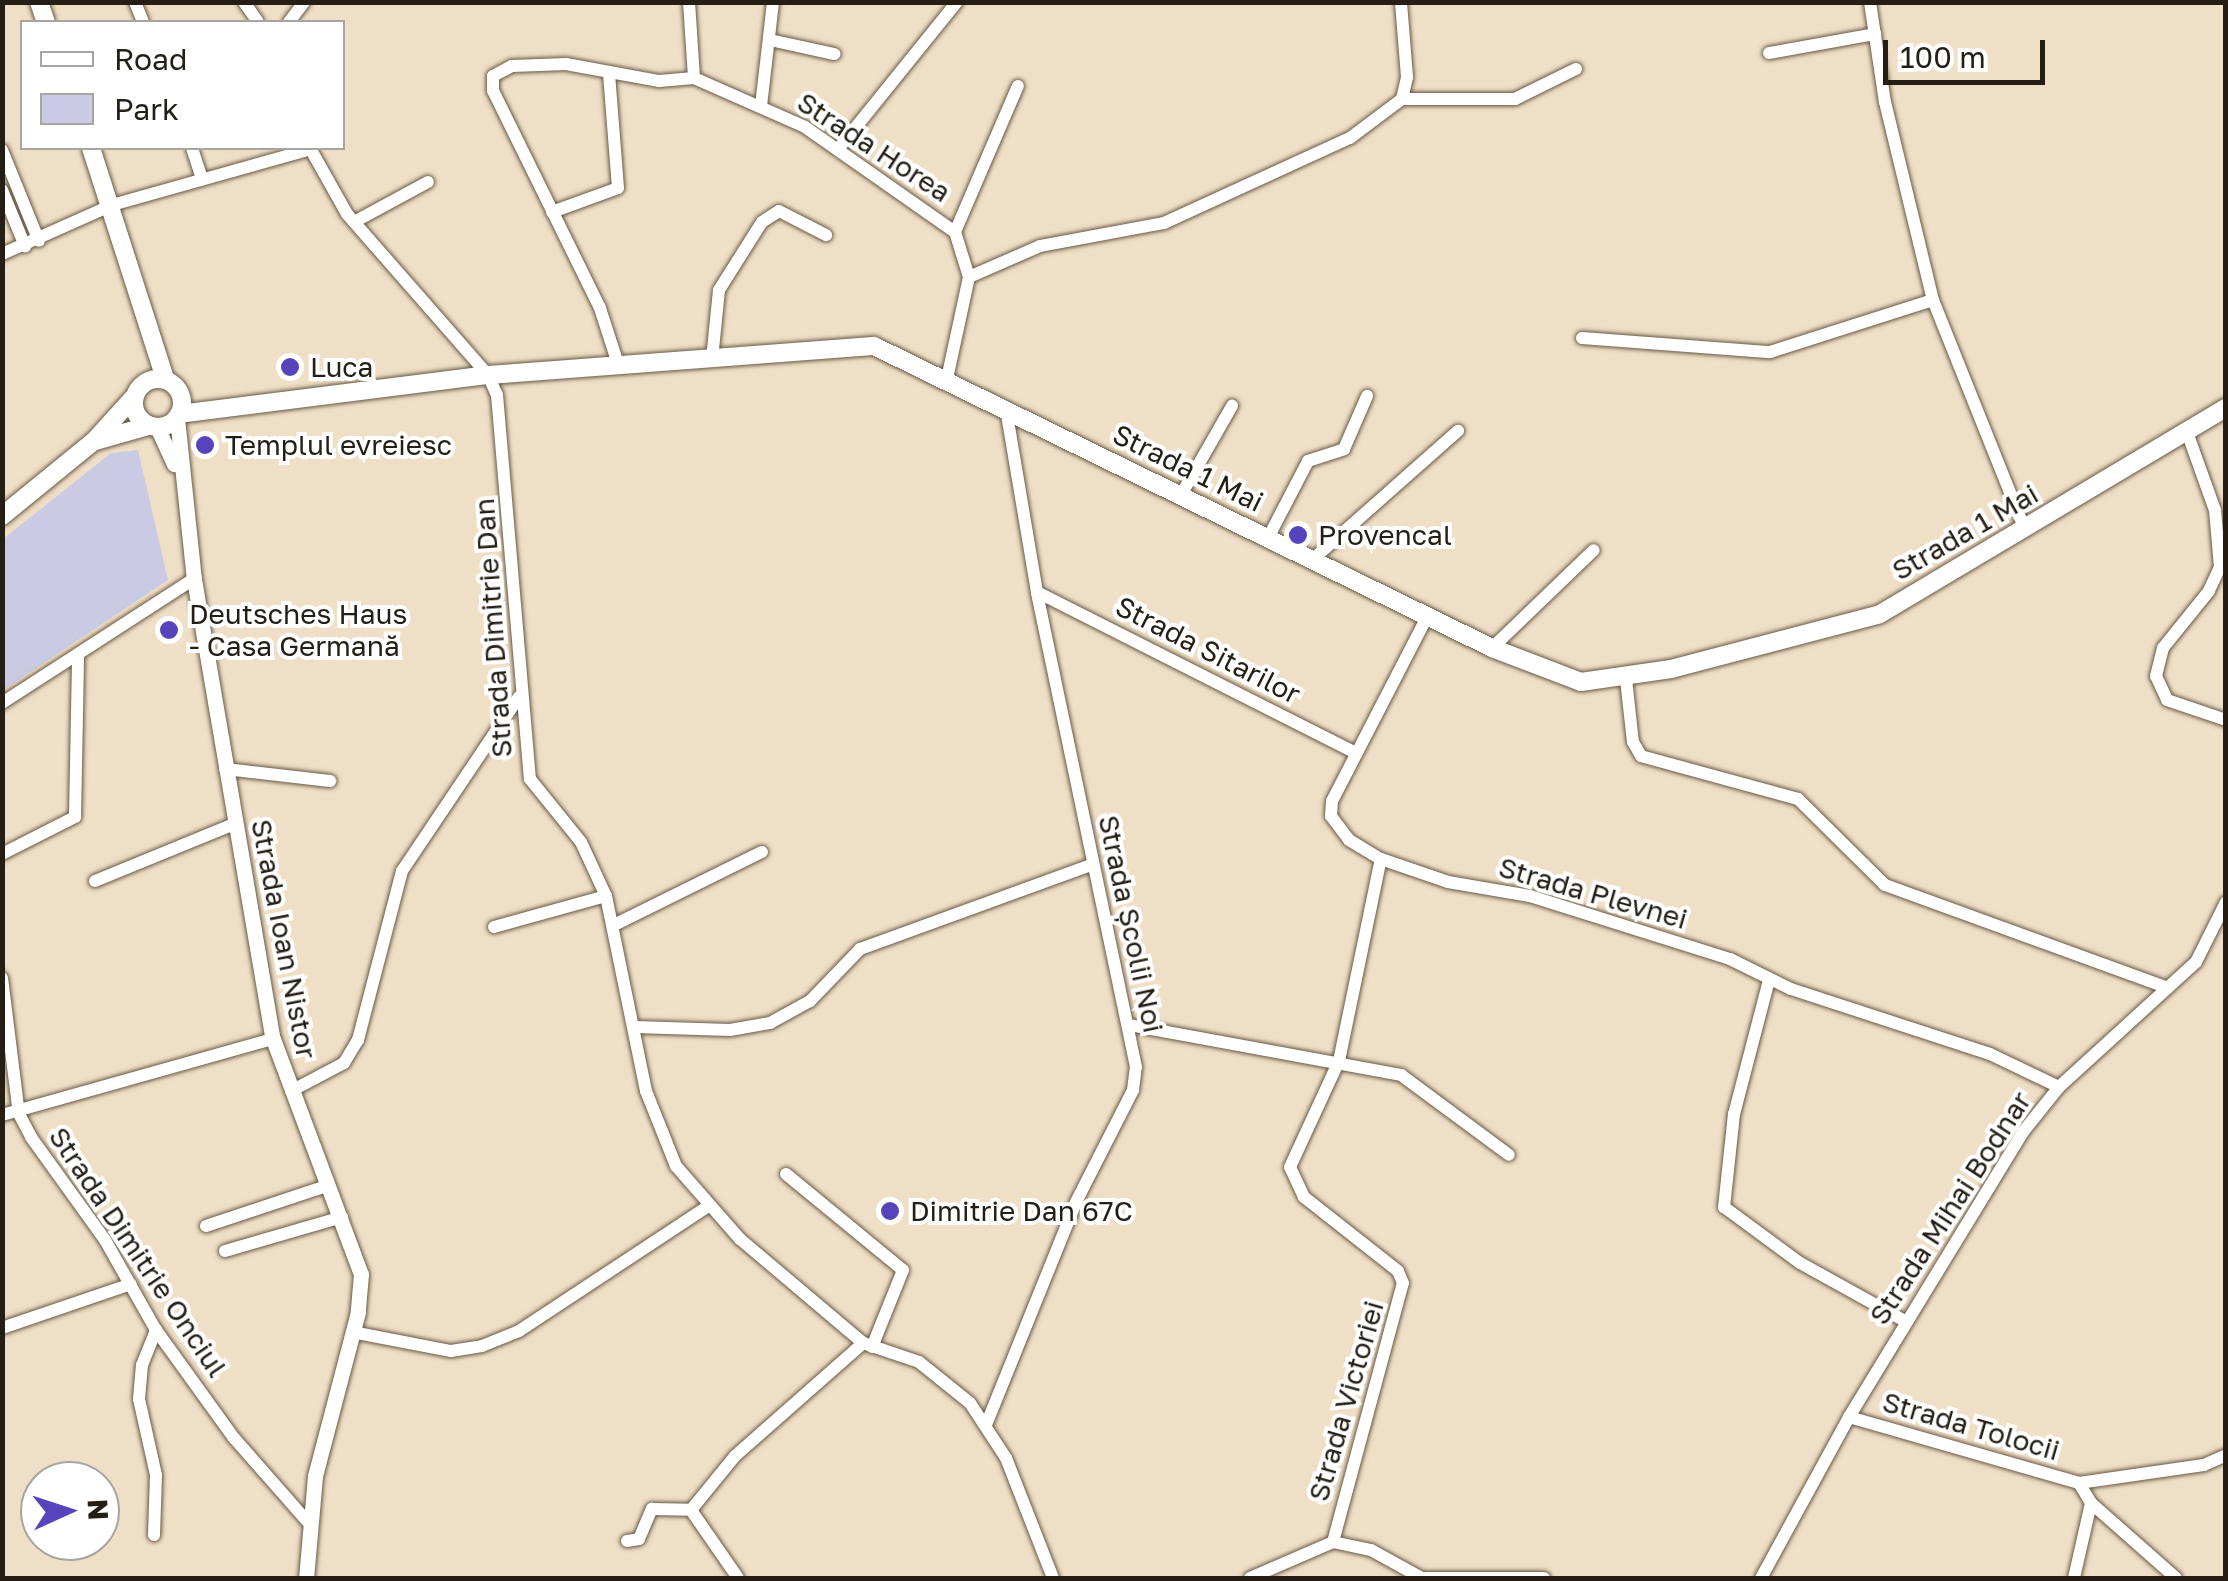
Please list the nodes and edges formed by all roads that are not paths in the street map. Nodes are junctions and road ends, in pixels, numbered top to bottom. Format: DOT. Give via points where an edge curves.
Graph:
graph roads {
  1 [pos="689,2"];
  2 [pos="773,2"];
  3 [pos="957,2"];
  4 [pos="1401,2"];
  5 [pos="1870,2"];
  6 [pos="1875,34"];
  7 [pos="770,40"];
  8 [pos="1769,53"];
  9 [pos="834,54"];
  10 [pos="1576,68"];
  11 [pos="610,73"];
  12 [pos="694,78"];
  13 [pos="1018,86"];
  14 [pos="1402,98"];
  15 [pos="761,106"];
  16 [pos="838,148"];
  17 [pos="2,150"];
  18 [pos="93,150"];
  19 [pos="193,150"];
  20 [pos="303,150"];
  21 [pos="311,150"];
  22 [pos="202,179"];
  23 [pos="428,182"];
  24 [pos="2,190"];
  25 [pos="112,206"];
  26 [pos="552,212"];
  27 [pos="354,222"];
  28 [pos="955,232"];
  29 [pos="826,236"];
  30 [pos="32,244"];
  31 [pos="2,254"];
  32 [pos="969,277"];
  33 [pos="1933,300"];
  34 [pos="150,335"];
  35 [pos="1582,338"];
  36 [pos="712,360"];
  37 [pos="619,366"];
  38 [pos="488,375"];
  39 [pos="166,379"];
  40 [pos="947,379"];
  41 [pos="144,382"];
  42 [pos="1367,396"];
  43 [pos="133,398"];
  44 [pos="1232,406"];
  45 [pos="2226,408"];
  46 [pos="179,409"];
  47 [pos="1006,409"];
  48 [pos="152,426"];
  49 [pos="1458,431"];
  50 [pos="2187,432"];
  51 [pos="94,441"];
  52 [pos="178,472"];
  53 [pos="1181,495"];
  54 [pos="2,516"];
  55 [pos="2025,530"];
  56 [pos="1268,538"];
  57 [pos="1594,550"];
  58 [pos="1312,560"];
  59 [pos="194,579"];
  60 [pos="1036,592"];
  61 [pos="1427,616"];
  62 [pos="1492,648"];
  63 [pos="78,654"];
  64 [pos="1626,679"];
  65 [pos="519,697"];
  66 [pos="2,704"];
  67 [pos="2226,720"];
  68 [pos="1356,753"];
  69 [pos="225,769"];
  70 [pos="330,781"];
  71 [pos="234,824"];
  72 [pos="762,852"];
  73 [pos="2,854"];
  74 [pos="1381,859"];
  75 [pos="1091,865"];
  76 [pos="95,880"];
  77 [pos="606,896"];
  78 [pos="2226,902"];
  79 [pos="614,925"];
  80 [pos="494,927"];
  81 [pos="2,978"];
  82 [pos="1769,980"];
  83 [pos="2165,987"];
  84 [pos="1129,1024"];
  85 [pos="635,1027"];
  86 [pos="273,1039"];
  87 [pos="1339,1061"];
  88 [pos="2059,1088"];
  89 [pos="292,1091"];
  90 [pos="19,1114"];
  91 [pos="2,1115"];
  92 [pos="1509,1155"];
  93 [pos="786,1174"];
  94 [pos="328,1185"];
  95 [pos="707,1207"];
  96 [pos="342,1216"];
  97 [pos="206,1226"];
  98 [pos="224,1251"];
  99 [pos="131,1284"];
  100 [pos="1906,1322"];
  101 [pos="2,1328"];
  102 [pos="156,1330"];
  103 [pos="352,1332"];
  104 [pos="867,1345"];
  105 [pos="1849,1417"];
  106 [pos="986,1425"];
  107 [pos="2226,1455"];
  108 [pos="2079,1483"];
  109 [pos="2091,1503"];
  110 [pos="691,1510"];
  111 [pos="307,1521"];
  112 [pos="154,1535"];
  113 [pos="627,1541"];
  114 [pos="1332,1542"];
  115 [pos="2160,1571"];
  116 [pos="306,1578"];
  117 [pos="738,1578"];
  118 [pos="1053,1578"];
  119 [pos="1250,1578"];
  120 [pos="1544,1578"];
  121 [pos="1761,1578"];
  122 [pos="2074,1578"];
  123 [pos="2176,1578"];
  1 -- 12 [label="street"];
  2 -- 7 [label="street"];
  3 -- 16 [label="street"];
  4 -- 14 [label="street" via="1407,77"];
  5 -- 6 [label="street"];
  6 -- 8 [label="street"];
  6 -- 33 [label="street"];
  7 -- 9 [label="street"];
  7 -- 15 [label="street"];
  10 -- 14 [label="street" via="1515,99"];
  11 -- 12 [label="street, Strada Horea"];
  11 -- 26 [label="street" via="618,188"];
  11 -- 26 [label="street, Strada Horea" via="566,64 512,66 492,76 493,91"];
  12 -- 15 [label="street, Strada Horea"];
  13 -- 28 [label="street"];
  14 -- 32 [label="street" via="1322,154 1164,223 1040,246"];
  15 -- 16 [label="street, Strada Horea"];
  16 -- 28 [label="street, Strada Horea"];
  17 -- 30 [label="street"];
  18 -- 25 [label="main road"];
  19 -- 22 [label="street"];
  20 -- 22 [label="street"];
  21 -- 27 [label="street"];
  22 -- 25 [label="street"];
  23 -- 27 [label="street"];
  24 -- 30 [label="street"];
  25 -- 30 [label="street"];
  25 -- 34 [label="main road"];
  26 -- 37 [label="street" via="600,308"];
  27 -- 38 [label="street"];
  28 -- 32 [label="street, Strada Horea"];
  29 -- 36 [label="street" via="779,210 762,222 719,290"];
  30 -- 31 [label="street"];
  32 -- 40 [label="street, Strada Horea"];
  33 -- 35 [label="street" via="1770,352"];
  33 -- 55 [label="street"];
  34 -- 39 [label="main road"];
  34 -- 41 [label="main road"];
  36 -- 37 [label="main road, Strada 1 Mai"];
  36 -- 40 [label="main road, Strada 1 Mai" via="874,346"];
  37 -- 38 [label="main road, Strada 1 Mai"];
  38 -- 46 [label="main road, Strada 1 Mai" via="236,408"];
  38 -- 65 [label="street, Strada Dimitrie Dan" via="500,411 508,486"];
  39 -- 41 [label="main road"];
  39 -- 46 [label="main road"];
  40 -- 47 [label="main road, Strada 1 Mai"];
  41 -- 43 [label="main road"];
  42 -- 56 [label="street" via="1344,449 1308,461"];
  43 -- 48 [label="main road" via="136,415"];
  43 -- 51 [label="main road"];
  44 -- 53 [label="street"];
  45 -- 50 [label="main road, Strada 1 Mai"];
  46 -- 48 [label="main road"];
  46 -- 52 [label="street, Strada Ioan Nistor"];
  47 -- 53 [label="main road, Strada 1 Mai"];
  47 -- 60 [label="street, Strada Școlii Noi"];
  48 -- 51 [label="main road"];
  48 -- 52 [label="street, Strada Ioan Nistor"];
  49 -- 58 [label="street"];
  50 -- 55 [label="main road, Strada 1 Mai"];
  50 -- 67 [label="street" via="2218,522 2220,568 2163,648 2156,676 2167,700"];
  51 -- 54 [label="main road"];
  52 -- 59 [label="street, Strada Ioan Nistor"];
  53 -- 56 [label="main road, Strada 1 Mai"];
  55 -- 64 [label="main road, Strada 1 Mai" via="1880,614"];
  56 -- 58 [label="main road, Strada 1 Mai"];
  57 -- 62 [label="street"];
  58 -- 61 [label="main road, Strada 1 Mai"];
  59 -- 63 [label="street"];
  59 -- 69 [label="street, Strada Ioan Nistor"];
  60 -- 68 [label="street, Strada Sitarilor"];
  60 -- 75 [label="street, Strada Școlii Noi"];
  61 -- 62 [label="main road, Strada 1 Mai"];
  61 -- 68 [label="street, Strada Plevnei"];
  62 -- 64 [label="main road, Strada 1 Mai" via="1581,682"];
  63 -- 66 [label="street"];
  63 -- 73 [label="street" via="75,817"];
  64 -- 83 [label="street" via="1640,756 1798,799 1884,885"];
  65 -- 77 [label="street, Strada Dimitrie Dan" via="530,778 581,842"];
  65 -- 89 [label="street" via="402,870 358,1040 344,1062"];
  68 -- 74 [label="street, Strada Plevnei" via="1331,816 1349,840"];
  69 -- 70 [label="street"];
  69 -- 71 [label="street, Strada Ioan Nistor"];
  71 -- 76 [label="street"];
  71 -- 86 [label="street, Strada Ioan Nistor"];
  72 -- 79 [label="street"];
  74 -- 82 [label="street, Strada Plevnei" via="1619,922 1730,959"];
  74 -- 87 [label="street, Strada Victoriei"];
  75 -- 84 [label="street, Strada Școlii Noi"];
  75 -- 85 [label="street" via="860,949 810,1001 770,1023 730,1030"];
  77 -- 79 [label="street, Strada Dimitrie Dan"];
  77 -- 80 [label="street"];
  78 -- 83 [label="street, Strada Mihai Bodnar" via="2206,949"];
  79 -- 85 [label="street, Strada Dimitrie Dan"];
  81 -- 90 [label="street, Strada Dimitrie Onciul"];
  82 -- 88 [label="street, Strada Plevnei" via="1990,1054"];
  82 -- 100 [label="street" via="1734,1114 1724,1207 1800,1263"];
  83 -- 88 [label="street, Strada Mihai Bodnar"];
  84 -- 87 [label="street"];
  84 -- 106 [label="street, Strada Școlii Noi" via="1133,1090 1076,1202"];
  85 -- 95 [label="street, Strada Dimitrie Dan" via="654,1119 676,1166"];
  86 -- 89 [label="street, Strada Ioan Nistor"];
  86 -- 90 [label="street"];
  87 -- 92 [label="street" via="1401,1076"];
  87 -- 114 [label="street, Strada Victoriei" via="1290,1167 1292,1178 1304,1196 1398,1272 1404,1292"];
  88 -- 100 [label="street, Strada Mihai Bodnar" via="2023,1132"];
  89 -- 94 [label="street, Strada Ioan Nistor"];
  90 -- 91 [label="street"];
  90 -- 99 [label="street, Strada Dimitrie Onciul"];
  93 -- 104 [label="street" via="903,1270"];
  94 -- 96 [label="street, Strada Ioan Nistor"];
  94 -- 97 [label="street"];
  95 -- 103 [label="street" via="492,1342 451,1350"];
  95 -- 104 [label="street, Strada Dimitrie Dan"];
  96 -- 98 [label="street"];
  96 -- 103 [label="street, Strada Ioan Nistor" via="362,1282"];
  99 -- 101 [label="street"];
  99 -- 102 [label="street, Strada Dimitrie Onciul"];
  100 -- 105 [label="street, Strada Mihai Bodnar"];
  102 -- 111 [label="street, Strada Dimitrie Onciul" via="234,1438"];
  102 -- 112 [label="street" via="139,1399 156,1475"];
  103 -- 111 [label="street, Strada Ioan Nistor"];
  104 -- 106 [label="street, Strada Dimitrie Dan" via="932,1370"];
  104 -- 110 [label="street" via="734,1456"];
  105 -- 108 [label="street, Strada Tolocii"];
  105 -- 121 [label="street, Strada Mihai Bodnar"];
  106 -- 118 [label="street, Strada Dimitrie Dan"];
  107 -- 108 [label="street, Strada Tolocii" via="2204,1465"];
  108 -- 109 [label="street, Strada Tolocii"];
  109 -- 115 [label="street, Strada Tolocii"];
  109 -- 122 [label="street"];
  110 -- 113 [label="street" via="652,1509 638,1539"];
  110 -- 117 [label="street"];
  111 -- 116 [label="street, Strada Ioan Nistor"];
  114 -- 119 [label="street"];
  114 -- 120 [label="street" via="1371,1550 1422,1578"];
  115 -- 123 [label="street, Strada Tolocii"];
}
